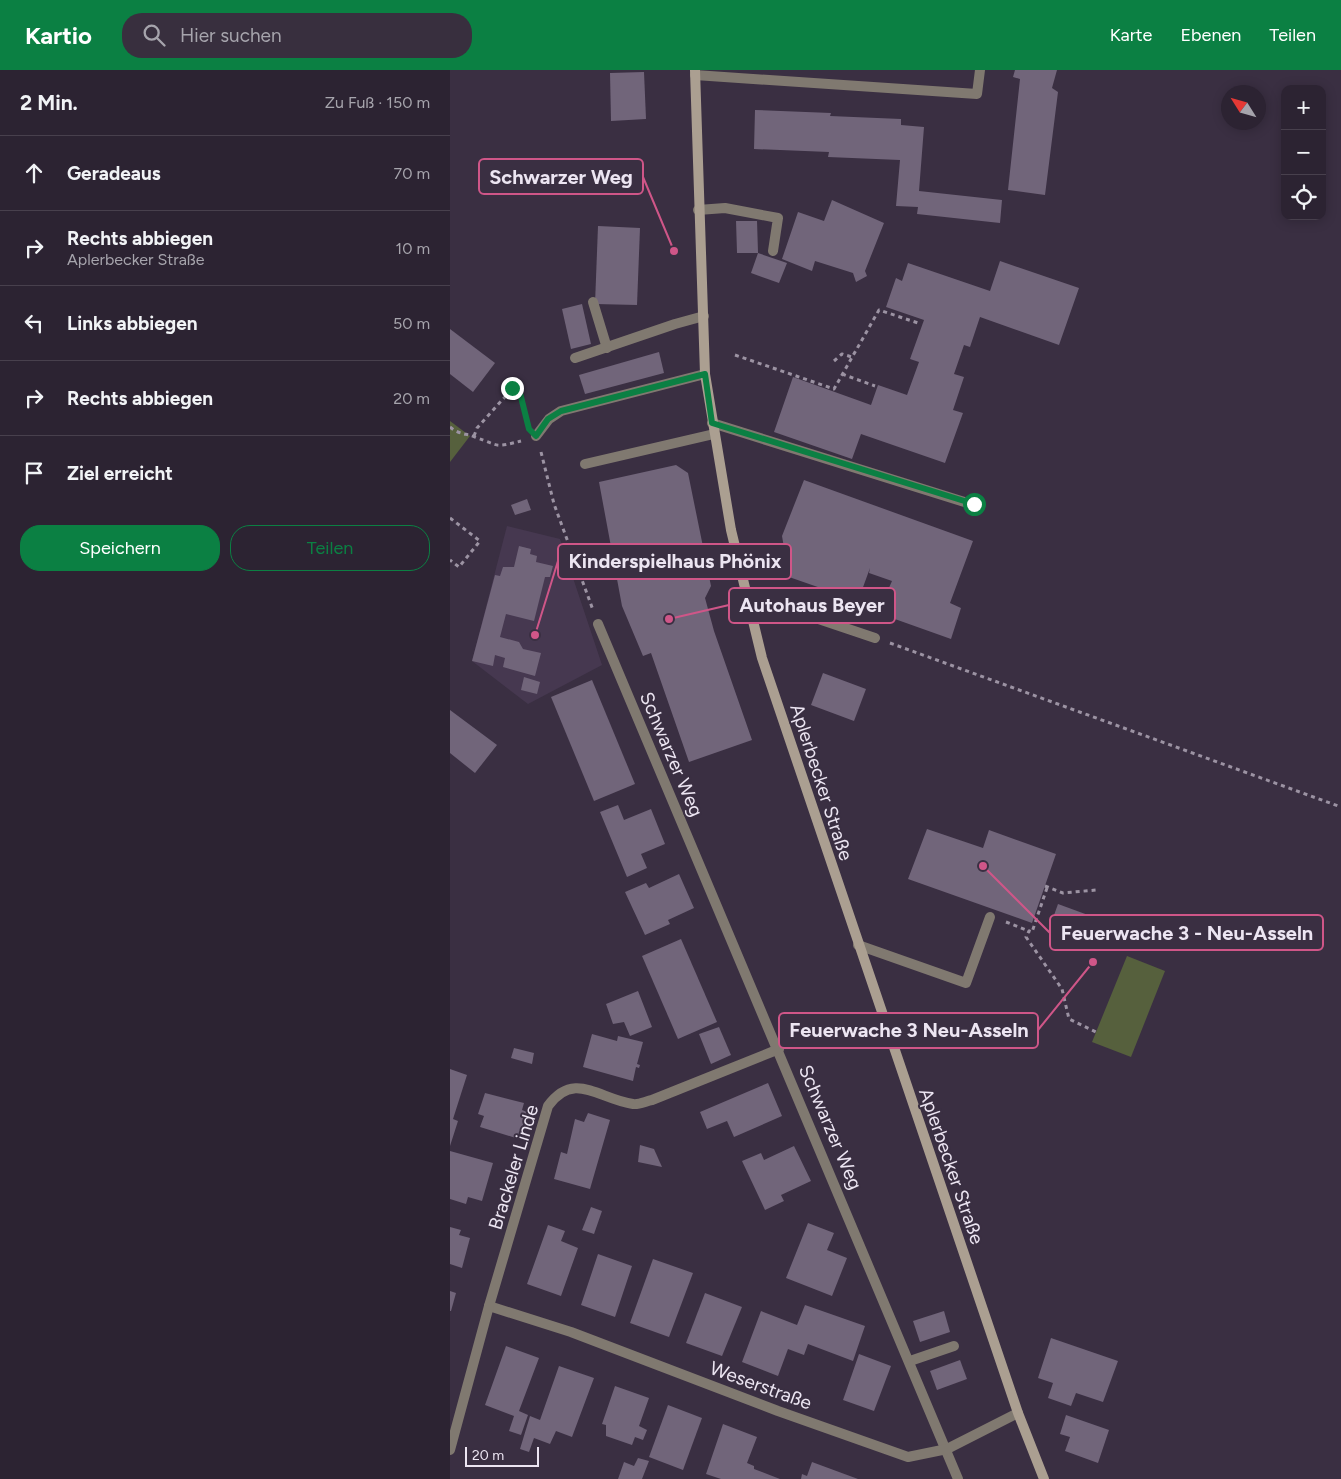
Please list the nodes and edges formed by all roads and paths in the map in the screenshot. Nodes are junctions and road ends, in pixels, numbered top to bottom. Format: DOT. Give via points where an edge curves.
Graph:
graph roads {
  1 [pos="980,70"];
  2 [pos="695,72"];
  3 [pos="698,210"];
  4 [pos="773,251"];
  5 [pos="593,302"];
  6 [pos="704,316"];
  7 [pos="918,323"];
  8 [pos="607,348"];
  9 [pos="735,355"];
  10 [pos="575,358"];
  11 [pos="852,358"];
  12 [pos="834,361"];
  13 [pos="705,374"];
  14 [pos="842,374"];
  15 [pos="874,386"];
  16 [pos="450,427"];
  17 [pos="713,429"];
  18 [pos="474,436"];
  19 [pos="531,437"];
  20 [pos="585,464"];
  21 [pos="974,504"];
  22 [pos="450,518"];
  23 [pos="450,560"];
  24 [pos="747,595"];
  25 [pos="598,624"];
  26 [pos="875,638"];
  27 [pos="1341,807"];
  28 [pos="1096,890"];
  29 [pos="990,917"];
  30 [pos="1028,931"];
  31 [pos="858,945"];
  32 [pos="1096,1032"];
  33 [pos="779,1049"];
  34 [pos="488,1306"];
  35 [pos="954,1346"];
  36 [pos="910,1362"];
  37 [pos="1018,1413"];
  38 [pos="947,1449"];
  39 [pos="450,1450"];
  40 [pos="958,1479"];
  41 [pos="1044,1479"];
  1 -- 2 [label="street" via="977,94"];
  2 -- 3 [label="main road, Aplerbecker Straße"];
  3 -- 4 [label="street" via="725,208 778,218"];
  3 -- 6 [label="main road, Aplerbecker Straße"];
  5 -- 8 [label="street"];
  6 -- 8 [label="street"];
  6 -- 13 [label="main road, Aplerbecker Straße"];
  7 -- 11 [label="path" via="879,310"];
  8 -- 10 [label="street"];
  9 -- 14 [label="path" via="834,389"];
  11 -- 12 [label="path" via="842,354"];
  11 -- 14 [label="path"];
  13 -- 17 [label="main road, Aplerbecker Straße"];
  13 -- 19 [label="street" via="561,411"];
  14 -- 15 [label="path"];
  16 -- 18 [label="path" via="460,434"];
  17 -- 20 [label="street"];
  17 -- 21 [label="street"];
  17 -- 24 [label="main road, Aplerbecker Straße" via="731,530"];
  18 -- 19 [label="path" via="493,446"];
  18 -- 19 [label="path" via="477,428 509,391 516,388 521,394"];
  19 -- 25 [label="path"];
  22 -- 23 [label="path" via="480,541 459,567"];
  24 -- 26 [label="street"];
  24 -- 31 [label="main road, Aplerbecker Straße" via="762,658"];
  25 -- 33 [label="street, Schwarzer Weg"];
  26 -- 27 [label="path"];
  28 -- 30 [label="path" via="1063,893 1046,887 1032,932"];
  29 -- 30 [label="path"];
  29 -- 31 [label="street" via="966,983"];
  30 -- 32 [label="path" via="1026,937 1062,988 1069,1019"];
  31 -- 37 [label="main road, Aplerbecker Straße"];
  33 -- 34 [label="street, Brackeler Linde" via="635,1104 578,1087 565,1089 555,1096 548,1106"];
  33 -- 36 [label="street, Schwarzer Weg"];
  34 -- 38 [label="street, Weserstraße" via="571,1332 908,1457"];
  34 -- 39 [label="street, Brackeler Linde"];
  35 -- 36 [label="street"];
  36 -- 38 [label="street, Schwarzer Weg"];
  37 -- 38 [label="street, Weserstraße"];
  37 -- 41 [label="main road, Aplerbecker Straße"];
  38 -- 40 [label="street, Schwarzer Weg"];
}
